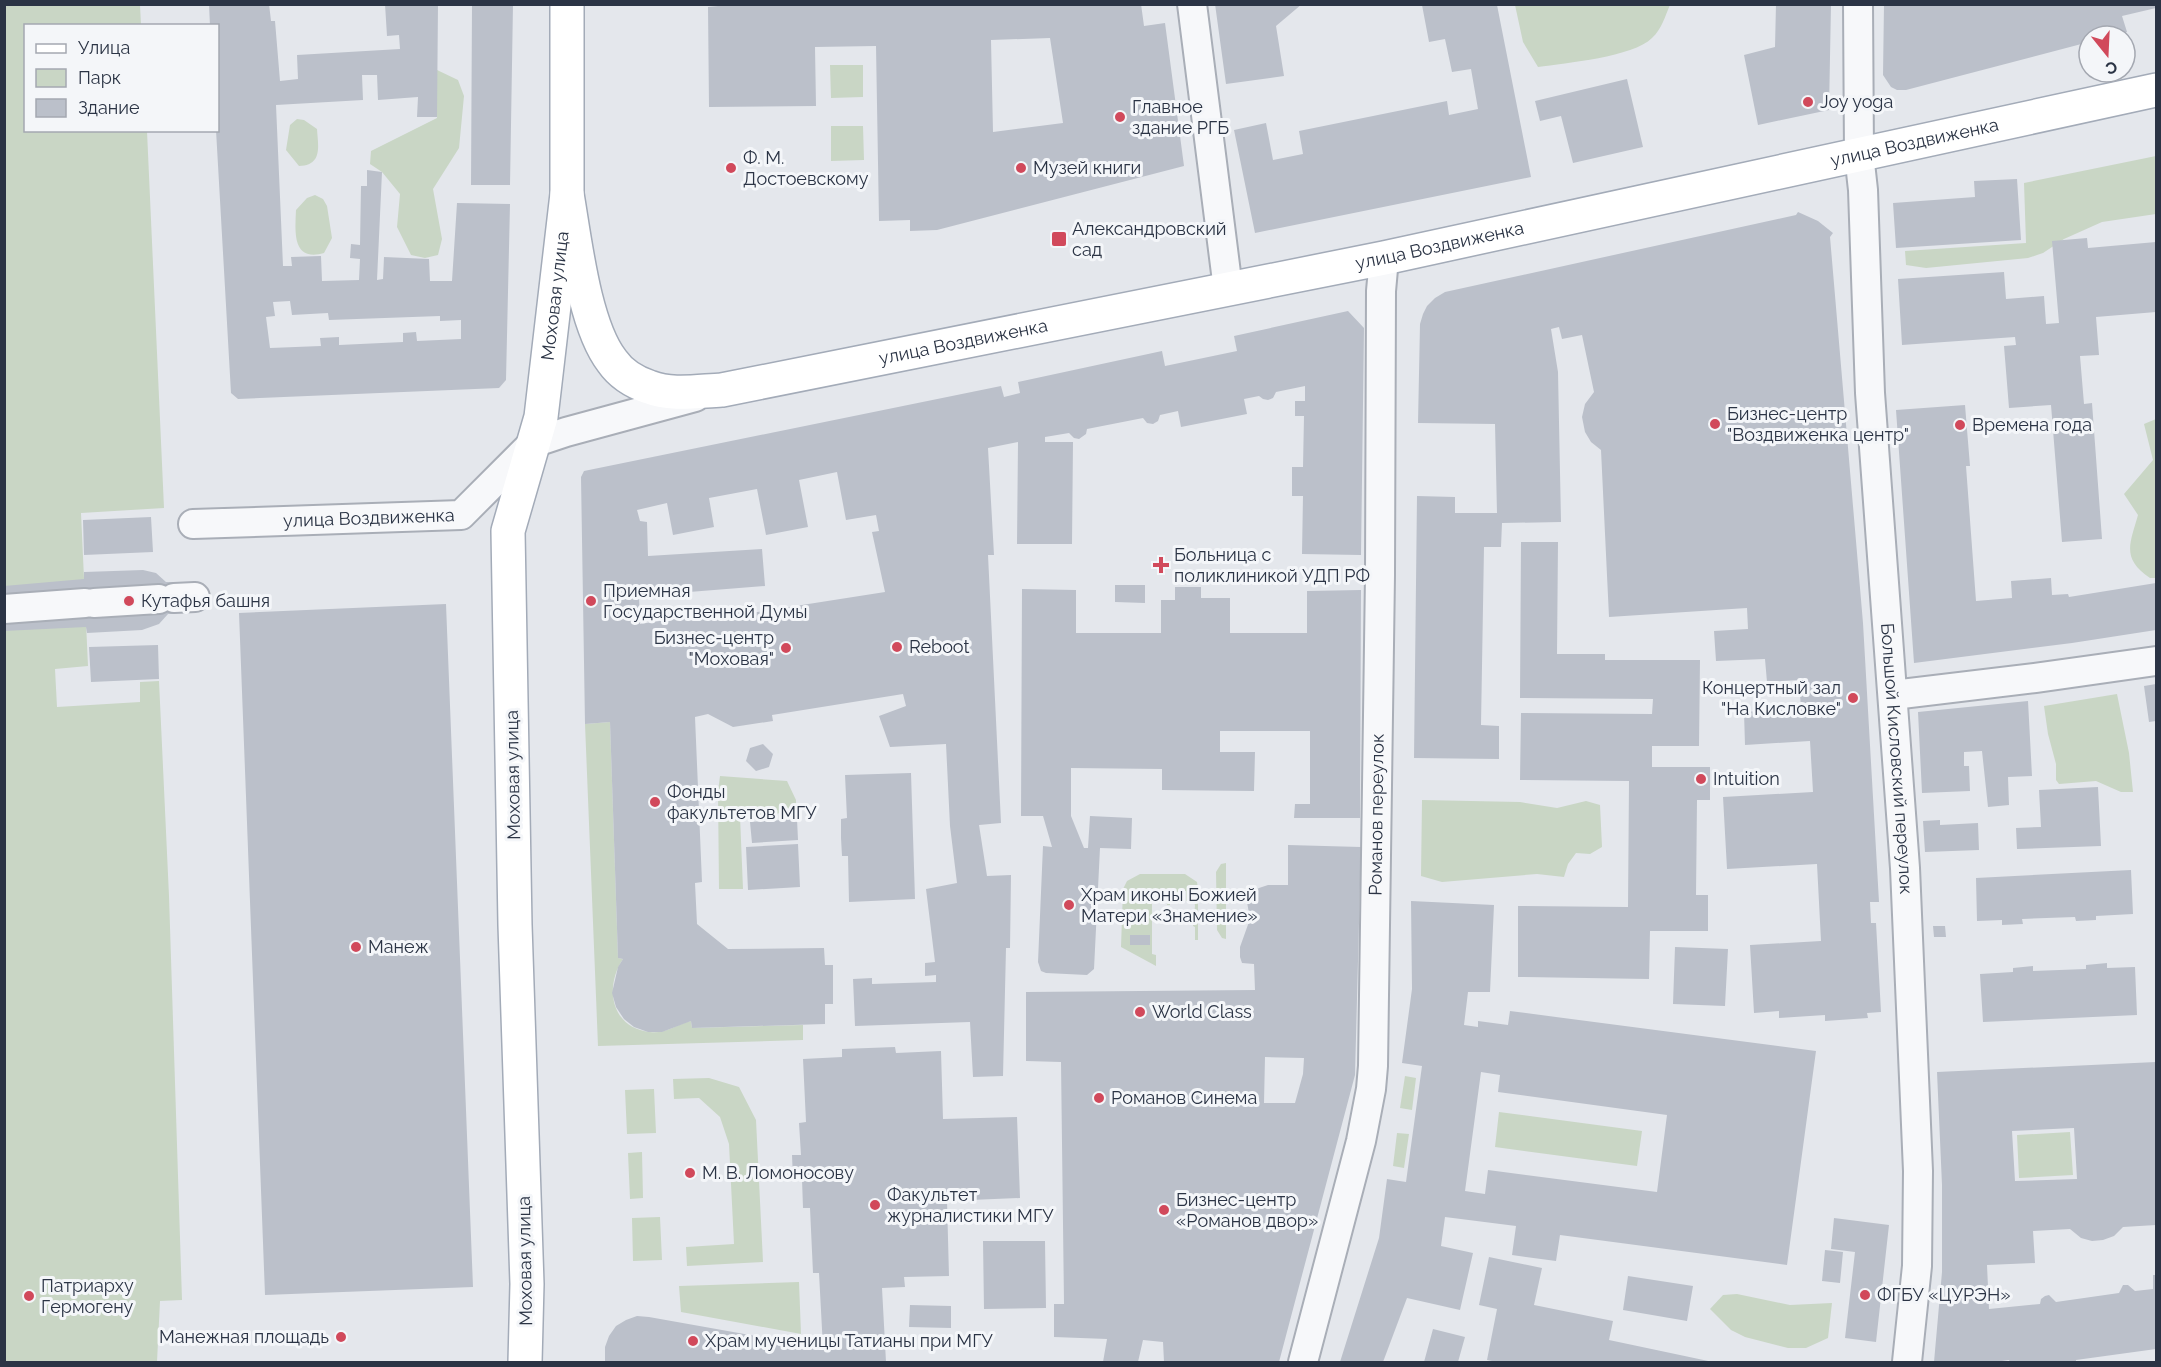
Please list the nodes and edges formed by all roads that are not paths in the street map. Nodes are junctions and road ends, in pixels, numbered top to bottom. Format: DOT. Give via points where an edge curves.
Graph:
graph roads {
  1 [pos="567,4"];
  2 [pos="1192,4"];
  3 [pos="1858,4"];
  4 [pos="2157,90"];
  5 [pos="1859,154"];
  6 [pos="567,194"];
  7 [pos="1384,258"];
  8 [pos="1228,289"];
  9 [pos="594,325"];
  10 [pos="722,390"];
  11 [pos="533,443"];
  12 [pos="193,524"];
  13 [pos="176,598"];
  14 [pos="4,609"];
  15 [pos="2157,661"];
  16 [pos="1893,695"];
  17 [pos="525,1362"];
  18 [pos="1303,1362"];
  19 [pos="1907,1362"];
  1 -- 6 [label="main road, Моховая улица"];
  2 -- 8 [label="street"];
  3 -- 5 [label="street, Большой Кисловский переулок"];
  4 -- 5 [label="main road, улица Воздвиженка"];
  5 -- 7 [label="main road, улица Воздвиженка"];
  5 -- 16 [label="street, Большой Кисловский переулок" via="1870,393"];
  6 -- 9 [label="main road, Моховая улица"];
  6 -- 11 [label="main road, Моховая улица" via="541,417"];
  7 -- 8 [label="main road, улица Воздвиженка"];
  7 -- 18 [label="street, Романов переулок" via="1374,1066 1361,1141"];
  8 -- 10 [label="main road, улица Воздвиженка"];
  9 -- 10 [label="main road, улица Воздвиженка" via="611,361 629,379 651,388 678,392"];
  10 -- 11 [label="street, улица Воздвиженка"];
  11 -- 12 [label="street, улица Воздвиженка" via="461,515"];
  11 -- 17 [label="main road, Моховая улица" via="508,531 527,1284"];
  13 -- 14 [label="street"];
  15 -- 16 [label="street"];
  16 -- 19 [label="street, Большой Кисловский переулок" via="1918,1170 1917,1266"];
}
